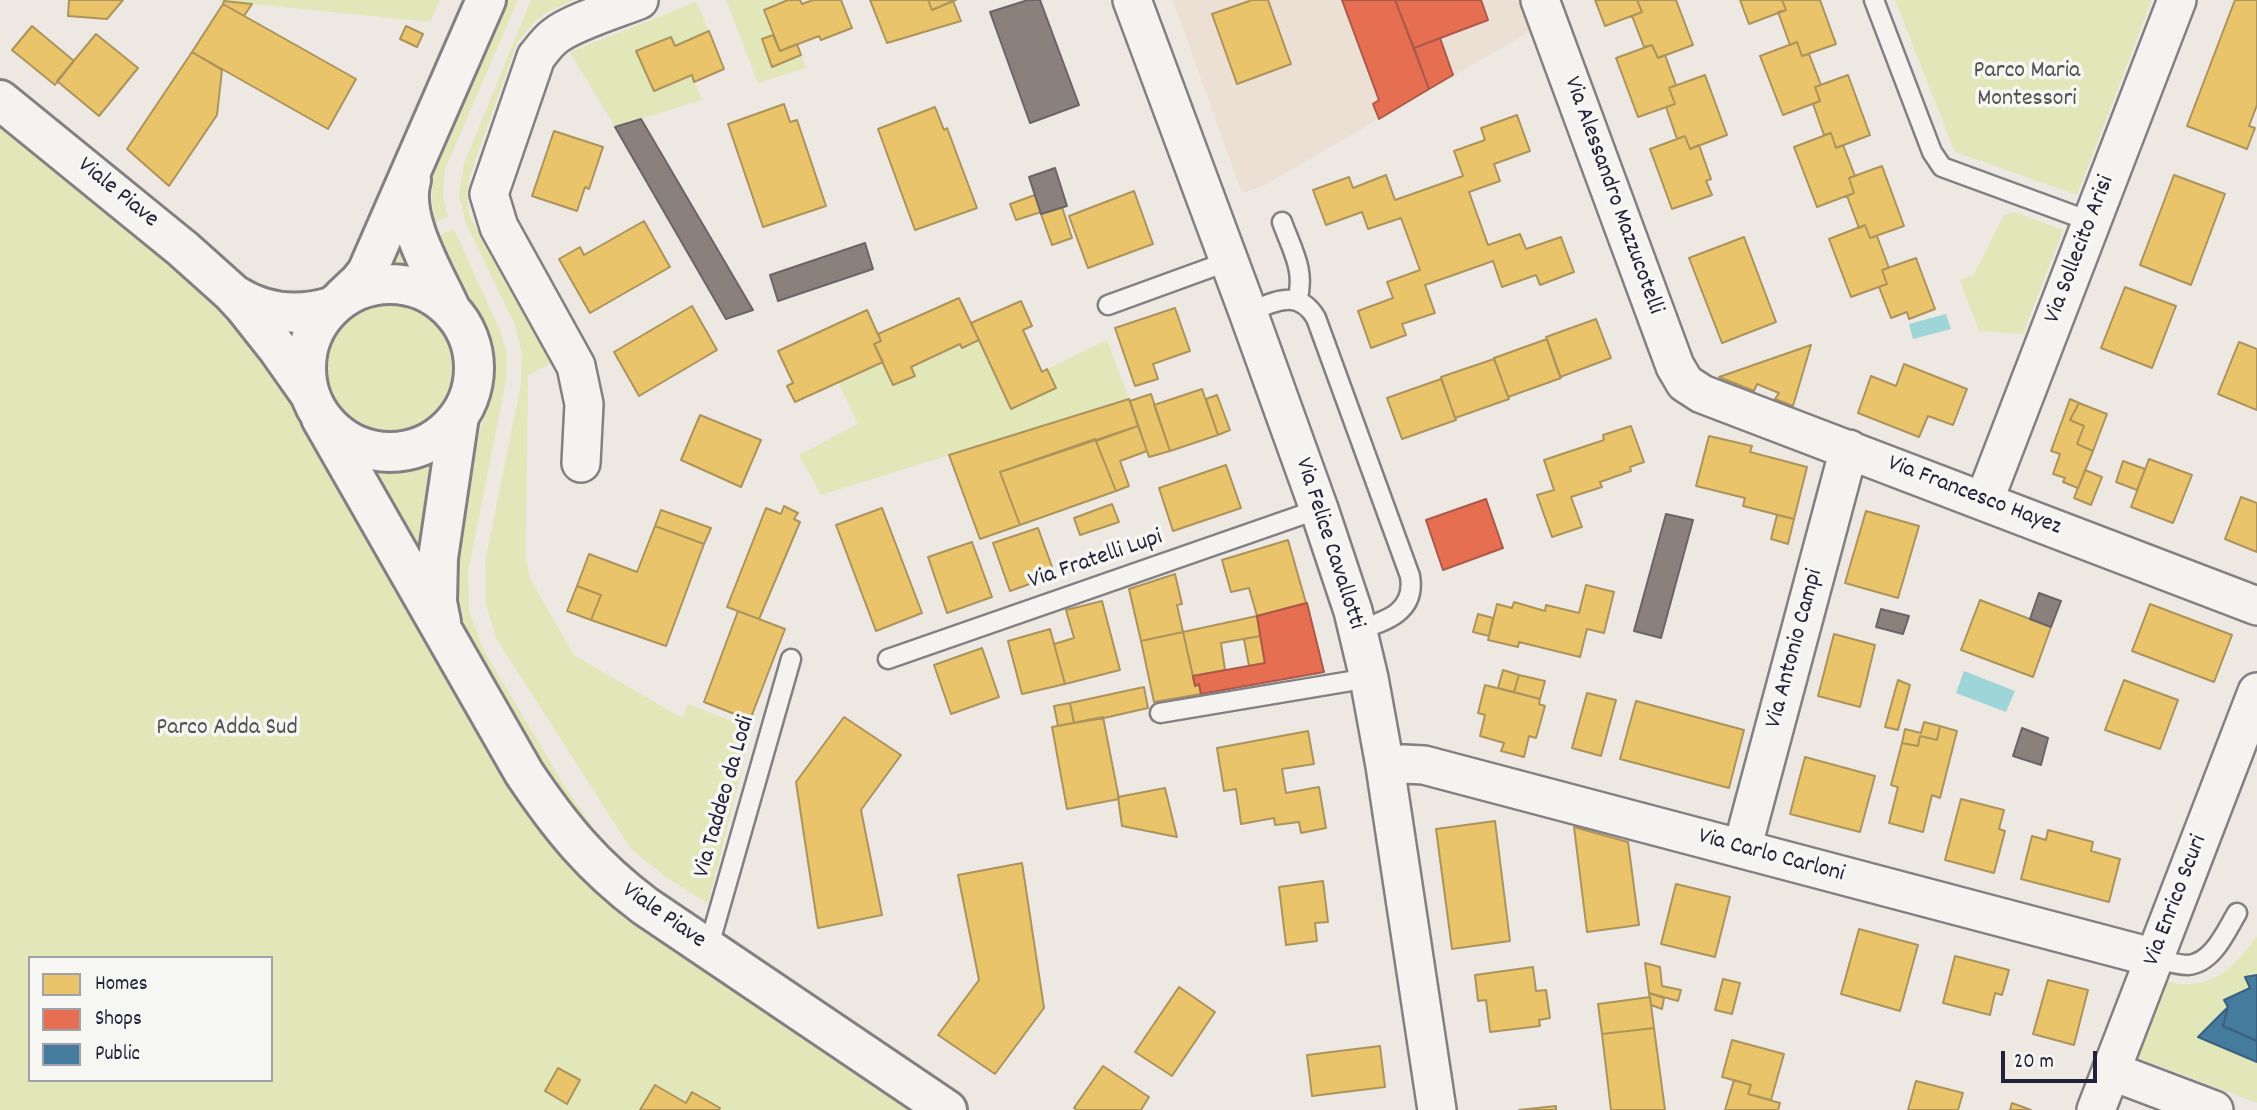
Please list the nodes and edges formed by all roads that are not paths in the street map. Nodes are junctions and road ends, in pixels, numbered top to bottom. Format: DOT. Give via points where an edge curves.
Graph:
graph roads {
  1 [pos="486,0"];
  2 [pos="639,0"];
  3 [pos="1132,0"];
  4 [pos="1540,0"];
  5 [pos="1874,0"];
  6 [pos="2178,0"];
  7 [pos="0,100"];
  8 [pos="421,151"];
  9 [pos="1282,222"];
  10 [pos="2092,222"];
  11 [pos="1229,261"];
  12 [pos="230,292"];
  13 [pos="1297,301"];
  14 [pos="336,303"];
  15 [pos="1108,305"];
  16 [pos="450,308"];
  17 [pos="1248,312"];
  18 [pos="1691,387"];
  19 [pos="315,406"];
  20 [pos="460,416"];
  21 [pos="1849,449"];
  22 [pos="581,463"];
  23 [pos="1984,501"];
  24 [pos="1319,509"];
  25 [pos="2257,606"];
  26 [pos="1358,630"];
  27 [pos="453,650"];
  28 [pos="791,659"];
  29 [pos="888,659"];
  30 [pos="1369,678"];
  31 [pos="2257,692"];
  32 [pos="1160,713"];
  33 [pos="1385,766"];
  34 [pos="1742,849"];
  35 [pos="2237,913"];
  36 [pos="708,948"];
  37 [pos="2155,958"];
  38 [pos="2111,1071"];
  39 [pos="947,1110"];
  40 [pos="1437,1110"];
  41 [pos="2096,1110"];
  42 [pos="2214,1110"];
  1 -- 8 [label="street"];
  2 -- 22 [label="street" via="569,28 545,45 536,57 489,194 499,227 576,366 584,404"];
  3 -- 11 [label="street, Via Felice Cavallotti"];
  4 -- 18 [label="street, Via Alessandro Mazzucotelli" via="1675,366"];
  5 -- 10 [label="lane" via="1942,167"];
  6 -- 10 [label="street, Via Sollecito Arisi"];
  7 -- 12 [label="street, Viale Piave" via="153,223"];
  8 -- 14 [label="street" via="367,272"];
  8 -- 16 [label="street" via="407,198 409,212"];
  9 -- 13 [label="lane" via="1301,274"];
  10 -- 23 [label="street, Via Sollecito Arisi"];
  11 -- 15 [label="lane"];
  11 -- 17 [label="street, Via Felice Cavallotti"];
  12 -- 14 [label="street, Viale Piave" via="278,312 314,312"];
  12 -- 19 [label="street, Viale Piave" via="278,349"];
  13 -- 17 [label="lane" via="1277,301"];
  13 -- 26 [label="lane" via="1317,318 1412,585 1398,612"];
  14 -- 16 [label="street, Viale Piave" via="369,286 398,284 426,291"];
  14 -- 19 [label="street, Viale Piave" via="316,326 307,348 305,371"];
  16 -- 20 [label="street, Viale Piave" via="467,332 474,361 472,390"];
  17 -- 24 [label="street, Via Felice Cavallotti"];
  18 -- 21 [label="street, Via Francesco Hayez"];
  19 -- 20 [label="street, Viale Piave" via="340,437 364,449 390,453 417,448 441,436"];
  19 -- 27 [label="street, Viale Piave"];
  20 -- 27 [label="street, Viale Piave" via="437,582 441,622"];
  21 -- 23 [label="street, Via Francesco Hayez"];
  21 -- 34 [label="street, Via Antonio Campi"];
  23 -- 25 [label="street, Via Francesco Hayez"];
  24 -- 26 [label="street, Via Felice Cavallotti"];
  24 -- 29 [label="lane, Via Fratelli Lupi"];
  26 -- 30 [label="street, Via Felice Cavallotti"];
  27 -- 36 [label="street, Viale Piave" via="524,773 573,840 620,887"];
  28 -- 36 [label="lane, Via Taddeo da Lodi"];
  30 -- 32 [label="lane"];
  30 -- 33 [label="street, Via Felice Cavallotti"];
  31 -- 37 [label="street, Via Enrico Scuri"];
  33 -- 34 [label="street, Via Carlo Carloni" via="1424,765"];
  33 -- 40 [label="street, Via Felice Cavallotti"];
  34 -- 37 [label="street, Via Carlo Carloni"];
  35 -- 37 [label="lane" via="2216,947 2199,962 2181,965"];
  36 -- 39 [label="street, Viale Piave"];
  37 -- 38 [label="street, Via Enrico Scuri"];
  38 -- 41 [label="street, Via Enrico Scuri"];
  38 -- 42 [label="street"];
}
